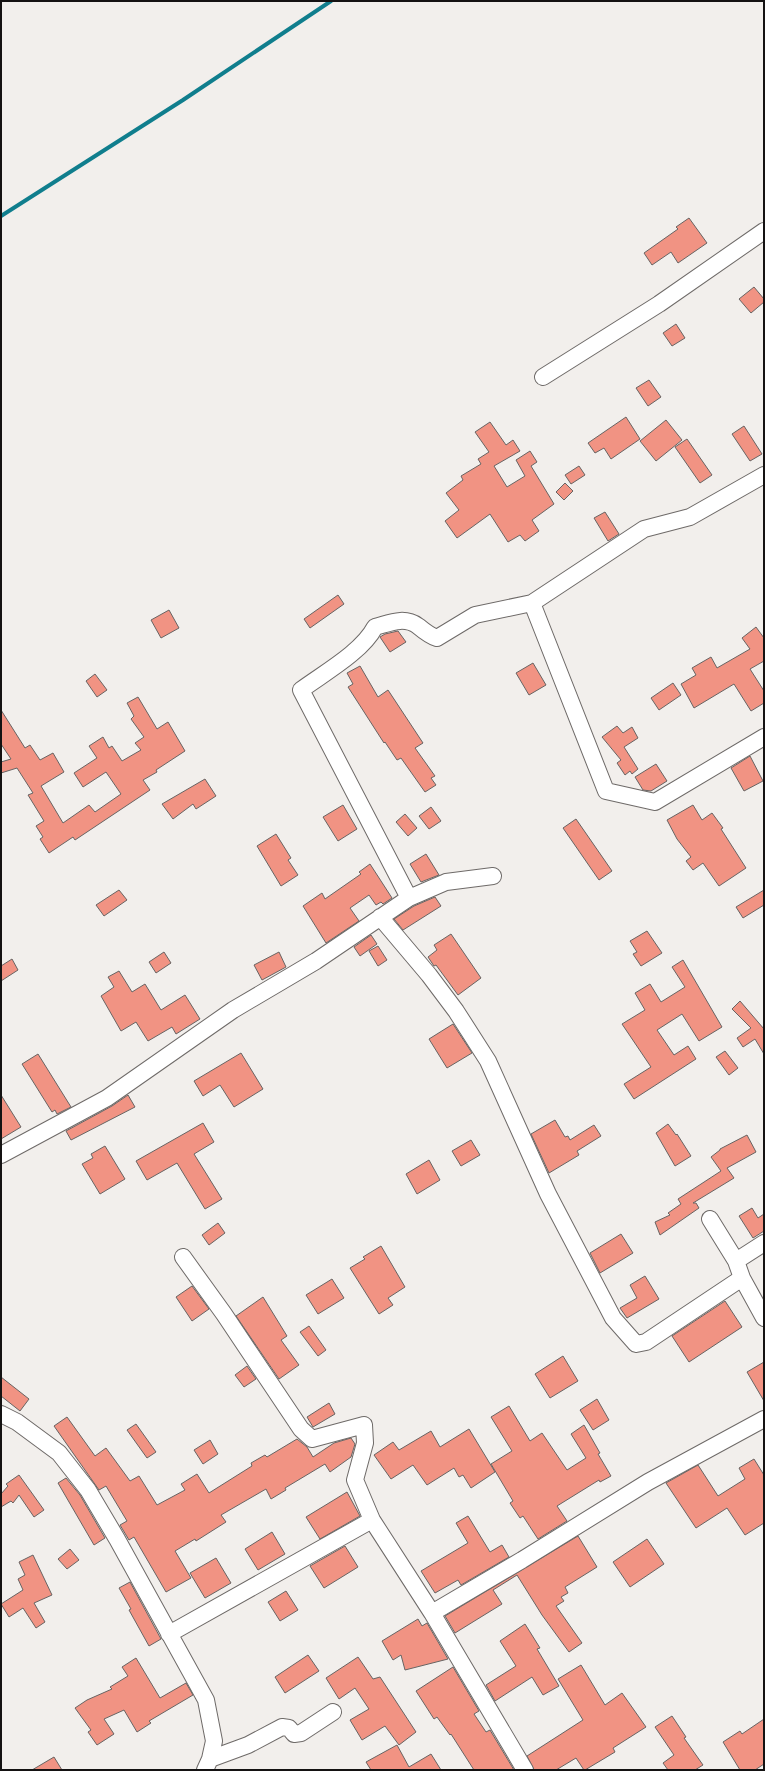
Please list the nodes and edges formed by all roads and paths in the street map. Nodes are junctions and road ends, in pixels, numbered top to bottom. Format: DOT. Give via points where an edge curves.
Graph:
graph roads {
  1 [pos="764,231"];
  2 [pos="543,377"];
  3 [pos="764,475"];
  4 [pos="532,603"];
  5 [pos="764,737"];
  6 [pos="493,876"];
  7 [pos="409,898"];
  8 [pos="380,917"];
  9 [pos="1,1155"];
  10 [pos="710,1219"];
  11 [pos="764,1243"];
  12 [pos="183,1257"];
  13 [pos="736,1261"];
  14 [pos="742,1278"];
  15 [pos="764,1318"];
  16 [pos="1,1414"];
  17 [pos="764,1419"];
  18 [pos="372,1520"];
  19 [pos="432,1613"];
  20 [pos="169,1634"];
  21 [pos="333,1712"];
  22 [pos="208,1764"];
  23 [pos="525,1770"];
  1 -- 2 [label="street" via="659,304"];
  3 -- 4 [label="street" via="690,517 644,529"];
  4 -- 5 [label="street" via="606,791 656,802"];
  4 -- 7 [label="street" via="475,615 437,638 416,624 403,620 375,627 371,635 351,653 301,690"];
  6 -- 7 [label="street" via="446,882"];
  7 -- 8 [label="street"];
  8 -- 9 [label="street" via="316,961 232,1010 107,1098"];
  8 -- 14 [label="street" via="456,1011 488,1061 555,1208 613,1318 636,1344 646,1342"];
  10 -- 13 [label="street"];
  11 -- 13 [label="street"];
  12 -- 18 [label="street" via="301,1429 312,1438 364,1425 365,1443 355,1480"];
  13 -- 14 [label="street"];
  14 -- 15 [label="street"];
  16 -- 20 [label="street" via="59,1452 113,1533"];
  17 -- 19 [label="street" via="648,1482"];
  18 -- 19 [label="street"];
  18 -- 20 [label="street"];
  19 -- 23 [label="street"];
  20 -- 22 [label="street" via="206,1700 214,1741"];
  21 -- 22 [label="street" via="301,1733 294,1734 289,1728 282,1727"];
}
